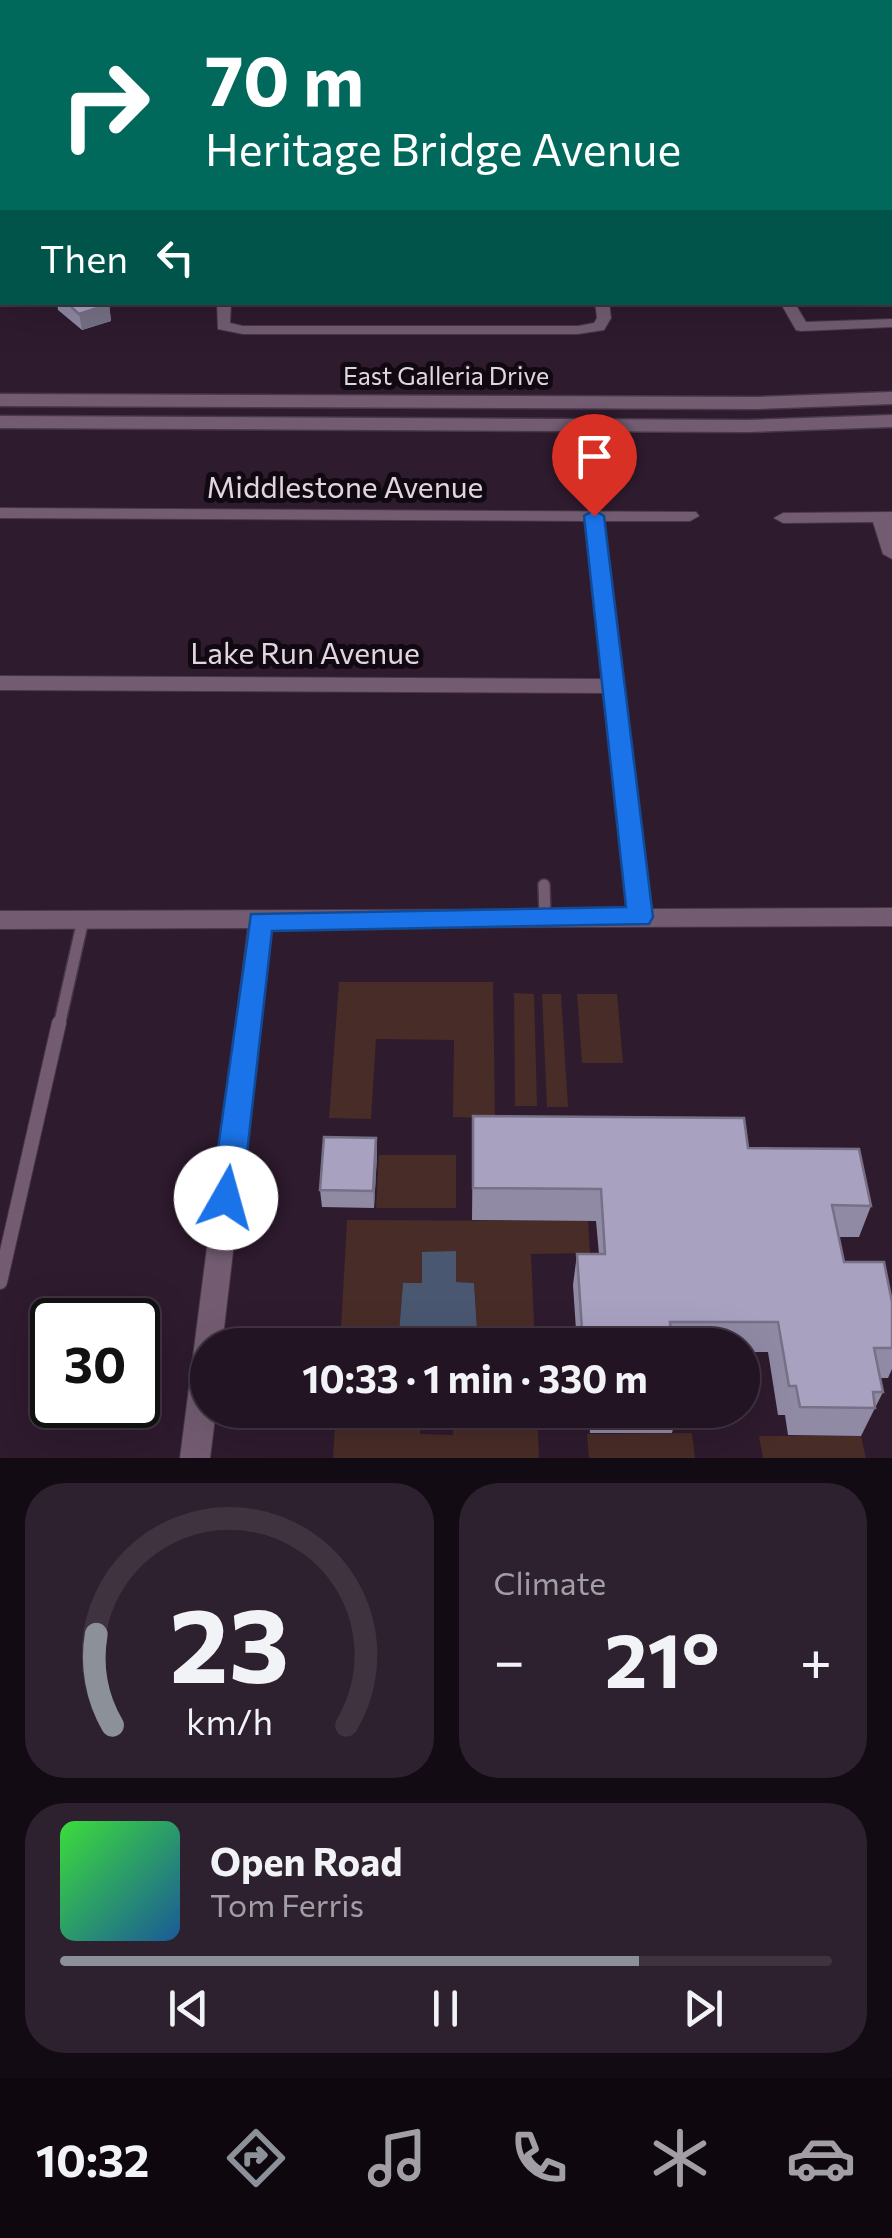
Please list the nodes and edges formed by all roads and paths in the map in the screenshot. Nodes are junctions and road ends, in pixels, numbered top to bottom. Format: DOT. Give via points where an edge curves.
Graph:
graph roads {
  1 [pos="224,305"];
  2 [pos="602,305"];
  3 [pos="789,305"];
  4 [pos="892,323"];
  5 [pos="892,398"];
  6 [pos="0,400"];
  7 [pos="892,421"];
  8 [pos="0,422"];
  9 [pos="0,512"];
  10 [pos="594,516"];
  11 [pos="690,516"];
  12 [pos="886,517"];
  13 [pos="782,518"];
  14 [pos="892,554"];
  15 [pos="0,683"];
  16 [pos="611,686"];
  17 [pos="544,885"];
  18 [pos="640,917"];
  19 [pos="545,918"];
  20 [pos="892,918"];
  21 [pos="0,920"];
  22 [pos="83,920"];
  23 [pos="260,921"];
  24 [pos="0,1282"];
  25 [pos="210,1328"];
  26 [pos="198,1428"];
  27 [pos="194,1458"];
  1 -- 2 [label="street" via="223,326 242,330 578,330 599,327"];
  3 -- 4 [label="street" via="801,327"];
  5 -- 6 [label="main road, East Galleria Drive"];
  7 -- 8 [label="main road, East Galleria Drive"];
  9 -- 10 [label="street, Middlestone Avenue"];
  10 -- 11 [label="street, Middlestone Avenue"];
  10 -- 16 [label="street"];
  12 -- 13 [label="street"];
  12 -- 14 [label="street"];
  15 -- 16 [label="street, Lake Run Avenue"];
  16 -- 18 [label="street"];
  17 -- 19 [label="lane"];
  18 -- 19 [label="street"];
  18 -- 20 [label="street"];
  19 -- 23 [label="street"];
  21 -- 22 [label="street"];
  22 -- 23 [label="street"];
  22 -- 24 [label="lane"];
  23 -- 25 [label="street"];
  26 -- 27 [label="street"];
}
